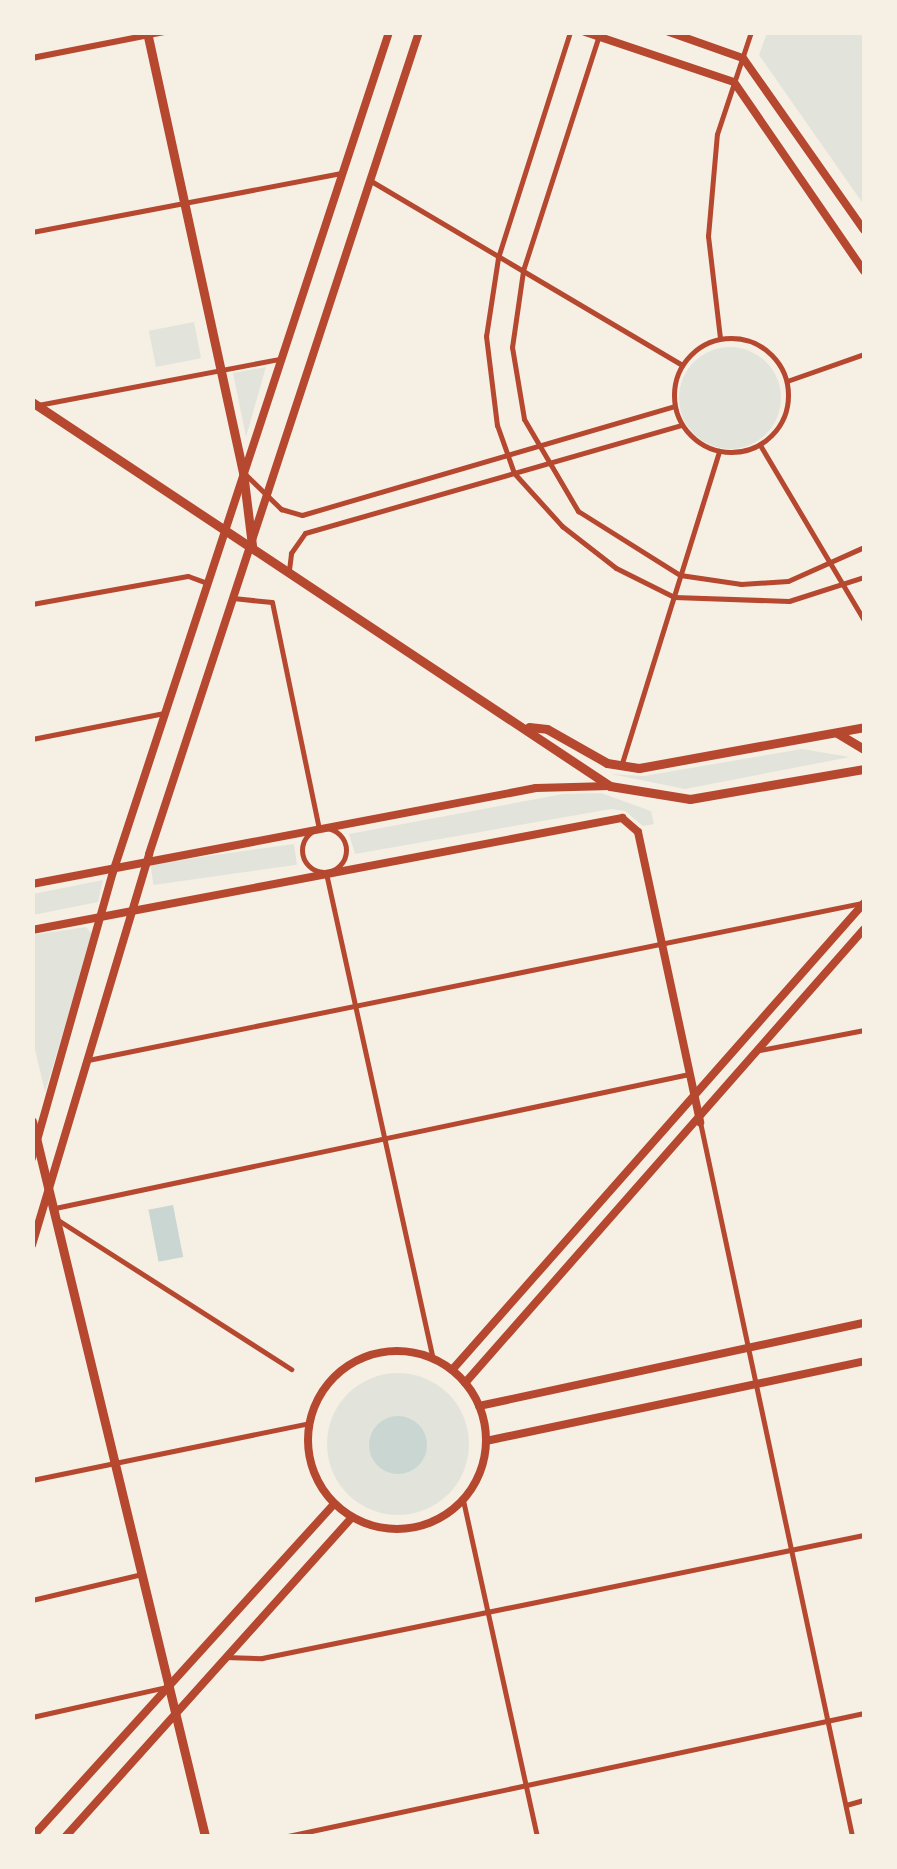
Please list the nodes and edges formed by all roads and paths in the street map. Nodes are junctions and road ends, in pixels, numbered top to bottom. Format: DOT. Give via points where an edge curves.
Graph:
graph roads {
  1 [pos="166,32"];
  2 [pos="389,32"];
  3 [pos="418,32"];
  4 [pos="570,32"];
  5 [pos="585,32"];
  6 [pos="669,32"];
  7 [pos="751,32"];
  8 [pos="147,34"];
  9 [pos="599,35"];
  10 [pos="32,58"];
  11 [pos="743,58"];
  12 [pos="734,82"];
  13 [pos="342,173"];
  14 [pos="371,181"];
  15 [pos="182,202"];
  16 [pos="864,230"];
  17 [pos="32,232"];
  18 [pos="498,258"];
  19 [pos="523,271"];
  20 [pos="864,271"];
  21 [pos="720,338"];
  22 [pos="864,354"];
  23 [pos="280,358"];
  24 [pos="682,365"];
  25 [pos="220,370"];
  26 [pos="787,381"];
  27 [pos="34,404"];
  28 [pos="674,406"];
  29 [pos="682,424"];
  30 [pos="760,444"];
  31 [pos="538,446"];
  32 [pos="719,451"];
  33 [pos="505,456"];
  34 [pos="547,464"];
  35 [pos="243,472"];
  36 [pos="514,473"];
  37 [pos="268,496"];
  38 [pos="225,528"];
  39 [pos="252,545"];
  40 [pos="864,546"];
  41 [pos="832,565"];
  42 [pos="289,570"];
  43 [pos="680,575"];
  44 [pos="864,576"];
  45 [pos="207,583"];
  46 [pos="845,585"];
  47 [pos="674,596"];
  48 [pos="233,598"];
  49 [pos="32,604"];
  50 [pos="864,620"];
  51 [pos="165,713"];
  52 [pos="529,727"];
  53 [pos="864,728"];
  54 [pos="836,732"];
  55 [pos="32,739"];
  56 [pos="864,749"];
  57 [pos="621,767"];
  58 [pos="864,769"];
  59 [pos="610,786"];
  60 [pos="319,829"];
  61 [pos="146,865"];
  62 [pos="113,872"];
  63 [pos="325,872"];
  64 [pos="32,884"];
  65 [pos="864,902"];
  66 [pos="133,910"];
  67 [pos="102,917"];
  68 [pos="864,929"];
  69 [pos="32,930"];
  70 [pos="662,944"];
  71 [pos="355,1006"];
  72 [pos="864,1030"];
  73 [pos="756,1051"];
  74 [pos="88,1060"];
  75 [pos="690,1074"];
  76 [pos="694,1094"];
  77 [pos="32,1120"];
  78 [pos="700,1122"];
  79 [pos="384,1138"];
  80 [pos="38,1141"];
  81 [pos="32,1158"];
  82 [pos="50,1187"];
  83 [pos="56,1214"];
  84 [pos="32,1244"];
  85 [pos="864,1323"];
  86 [pos="748,1348"];
  87 [pos="433,1359"];
  88 [pos="864,1361"];
  89 [pos="292,1369"];
  90 [pos="452,1370"];
  91 [pos="465,1382"];
  92 [pos="756,1384"];
  93 [pos="480,1406"];
  94 [pos="308,1423"];
  95 [pos="486,1441"];
  96 [pos="116,1464"];
  97 [pos="32,1480"];
  98 [pos="463,1500"];
  99 [pos="334,1504"];
  100 [pos="352,1517"];
  101 [pos="864,1535"];
  102 [pos="791,1550"];
  103 [pos="142,1574"];
  104 [pos="32,1600"];
  105 [pos="488,1615"];
  106 [pos="224,1657"];
  107 [pos="168,1686"];
  108 [pos="175,1713"];
  109 [pos="864,1713"];
  110 [pos="32,1717"];
  111 [pos="828,1721"];
  112 [pos="526,1786"];
  113 [pos="864,1800"];
  114 [pos="846,1805"];
  115 [pos="33,1836"];
  116 [pos="66,1836"];
  117 [pos="204,1836"];
  118 [pos="288,1836"];
  119 [pos="537,1836"];
  120 [pos="852,1836"];
  1 -- 8 [label="street"];
  2 -- 13 [label="main road"];
  3 -- 14 [label="main road"];
  4 -- 18 [label="street"];
  5 -- 9 [label="main road"];
  6 -- 11 [label="main road"];
  7 -- 11 [label="street"];
  8 -- 10 [label="street"];
  8 -- 15 [label="main road"];
  9 -- 12 [label="main road"];
  9 -- 19 [label="street"];
  11 -- 12 [label="street"];
  11 -- 16 [label="main road"];
  12 -- 20 [label="main road"];
  12 -- 21 [label="street" via="717,134 708,236"];
  13 -- 15 [label="street"];
  13 -- 23 [label="main road"];
  14 -- 18 [label="street"];
  14 -- 37 [label="main road"];
  15 -- 17 [label="street"];
  15 -- 25 [label="main road"];
  18 -- 19 [label="street"];
  18 -- 33 [label="street" via="486,336"];
  19 -- 24 [label="street"];
  19 -- 31 [label="street" via="512,346 524,419"];
  21 -- 24 [label="street"];
  21 -- 26 [label="street" via="754,342"];
  22 -- 26 [label="street"];
  23 -- 25 [label="street"];
  23 -- 35 [label="main road"];
  24 -- 28 [label="street"];
  25 -- 27 [label="street"];
  25 -- 35 [label="main road"];
  26 -- 30 [label="street" via="784,417"];
  27 -- 38 [label="main road"];
  28 -- 29 [label="street"];
  28 -- 31 [label="street"];
  29 -- 32 [label="street"];
  29 -- 34 [label="street"];
  30 -- 32 [label="street"];
  30 -- 41 [label="street"];
  31 -- 33 [label="street"];
  31 -- 34 [label="street"];
  32 -- 43 [label="street"];
  33 -- 36 [label="street"];
  33 -- 37 [label="street" via="302,515"];
  34 -- 36 [label="street"];
  34 -- 43 [label="street" via="578,512"];
  35 -- 37 [label="street"];
  35 -- 38 [label="main road"];
  35 -- 39 [label="main road"];
  36 -- 42 [label="street" via="306,533 291,552"];
  36 -- 47 [label="street" via="562,526 616,568"];
  37 -- 39 [label="main road"];
  38 -- 39 [label="main road"];
  38 -- 45 [label="main road"];
  39 -- 42 [label="main road"];
  39 -- 48 [label="main road"];
  40 -- 41 [label="street"];
  41 -- 43 [label="street" via="788,581 741,584"];
  41 -- 46 [label="street"];
  42 -- 52 [label="main road"];
  43 -- 47 [label="street"];
  44 -- 46 [label="street"];
  45 -- 49 [label="street" via="188,576"];
  45 -- 51 [label="main road"];
  46 -- 47 [label="street" via="789,601"];
  46 -- 50 [label="street"];
  47 -- 57 [label="street"];
  48 -- 60 [label="street" via="272,602"];
  48 -- 61 [label="main road"];
  51 -- 55 [label="street"];
  51 -- 62 [label="main road"];
  52 -- 57 [label="main road" via="548,728"];
  52 -- 59 [label="main road" via="540,742"];
  53 -- 54 [label="main road"];
  54 -- 56 [label="main road"];
  54 -- 57 [label="main road" via="650,768"];
  58 -- 59 [label="main road" via="690,799"];
  59 -- 60 [label="main road" via="536,788"];
  60 -- 61 [label="main road"];
  60 -- 63 [label="street" via="305,840 303,856"];
  60 -- 63 [label="street" via="338,834 346,850 342,863"];
  61 -- 62 [label="main road"];
  61 -- 66 [label="main road"];
  62 -- 64 [label="main road"];
  62 -- 67 [label="main road"];
  63 -- 66 [label="main road"];
  63 -- 70 [label="main road" via="608,816 631,822"];
  63 -- 71 [label="street"];
  65 -- 70 [label="street"];
  65 -- 76 [label="main road"];
  66 -- 67 [label="main road"];
  66 -- 74 [label="main road"];
  67 -- 69 [label="main road"];
  67 -- 80 [label="main road"];
  68 -- 73 [label="main road"];
  70 -- 71 [label="street"];
  70 -- 75 [label="main road"];
  71 -- 74 [label="street"];
  71 -- 79 [label="street"];
  72 -- 73 [label="street"];
  73 -- 78 [label="main road"];
  74 -- 82 [label="main road"];
  75 -- 76 [label="main road"];
  75 -- 79 [label="street"];
  76 -- 78 [label="main road"];
  76 -- 90 [label="main road"];
  77 -- 80 [label="main road"];
  78 -- 86 [label="street"];
  78 -- 91 [label="main road"];
  79 -- 83 [label="street"];
  79 -- 87 [label="street"];
  80 -- 81 [label="main road"];
  80 -- 82 [label="main road"];
  82 -- 83 [label="main road"];
  82 -- 84 [label="main road"];
  83 -- 89 [label="street"];
  83 -- 96 [label="main road"];
  85 -- 86 [label="main road"];
  86 -- 92 [label="street"];
  86 -- 93 [label="main road"];
  87 -- 90 [label="main road"];
  87 -- 94 [label="main road" via="396,1351 359,1359 328,1382"];
  88 -- 92 [label="main road"];
  90 -- 91 [label="main road"];
  91 -- 93 [label="main road"];
  92 -- 95 [label="main road"];
  92 -- 102 [label="street"];
  93 -- 95 [label="main road"];
  94 -- 96 [label="street"];
  94 -- 99 [label="main road" via="309,1458"];
  95 -- 98 [label="main road" via="481,1471"];
  96 -- 97 [label="street"];
  96 -- 103 [label="main road"];
  98 -- 100 [label="main road" via="438,1520 403,1529"];
  98 -- 105 [label="street"];
  99 -- 100 [label="main road"];
  99 -- 107 [label="main road"];
  100 -- 106 [label="main road"];
  101 -- 102 [label="street"];
  102 -- 105 [label="street"];
  102 -- 111 [label="street"];
  103 -- 104 [label="street"];
  103 -- 107 [label="main road"];
  105 -- 106 [label="street" via="262,1658"];
  105 -- 112 [label="street"];
  106 -- 108 [label="main road"];
  107 -- 108 [label="main road"];
  107 -- 110 [label="street"];
  107 -- 115 [label="main road"];
  108 -- 116 [label="main road"];
  108 -- 117 [label="main road"];
  109 -- 111 [label="street"];
  111 -- 112 [label="street"];
  111 -- 114 [label="street"];
  112 -- 118 [label="street"];
  112 -- 119 [label="street"];
  113 -- 114 [label="street"];
  114 -- 120 [label="street"];
}
